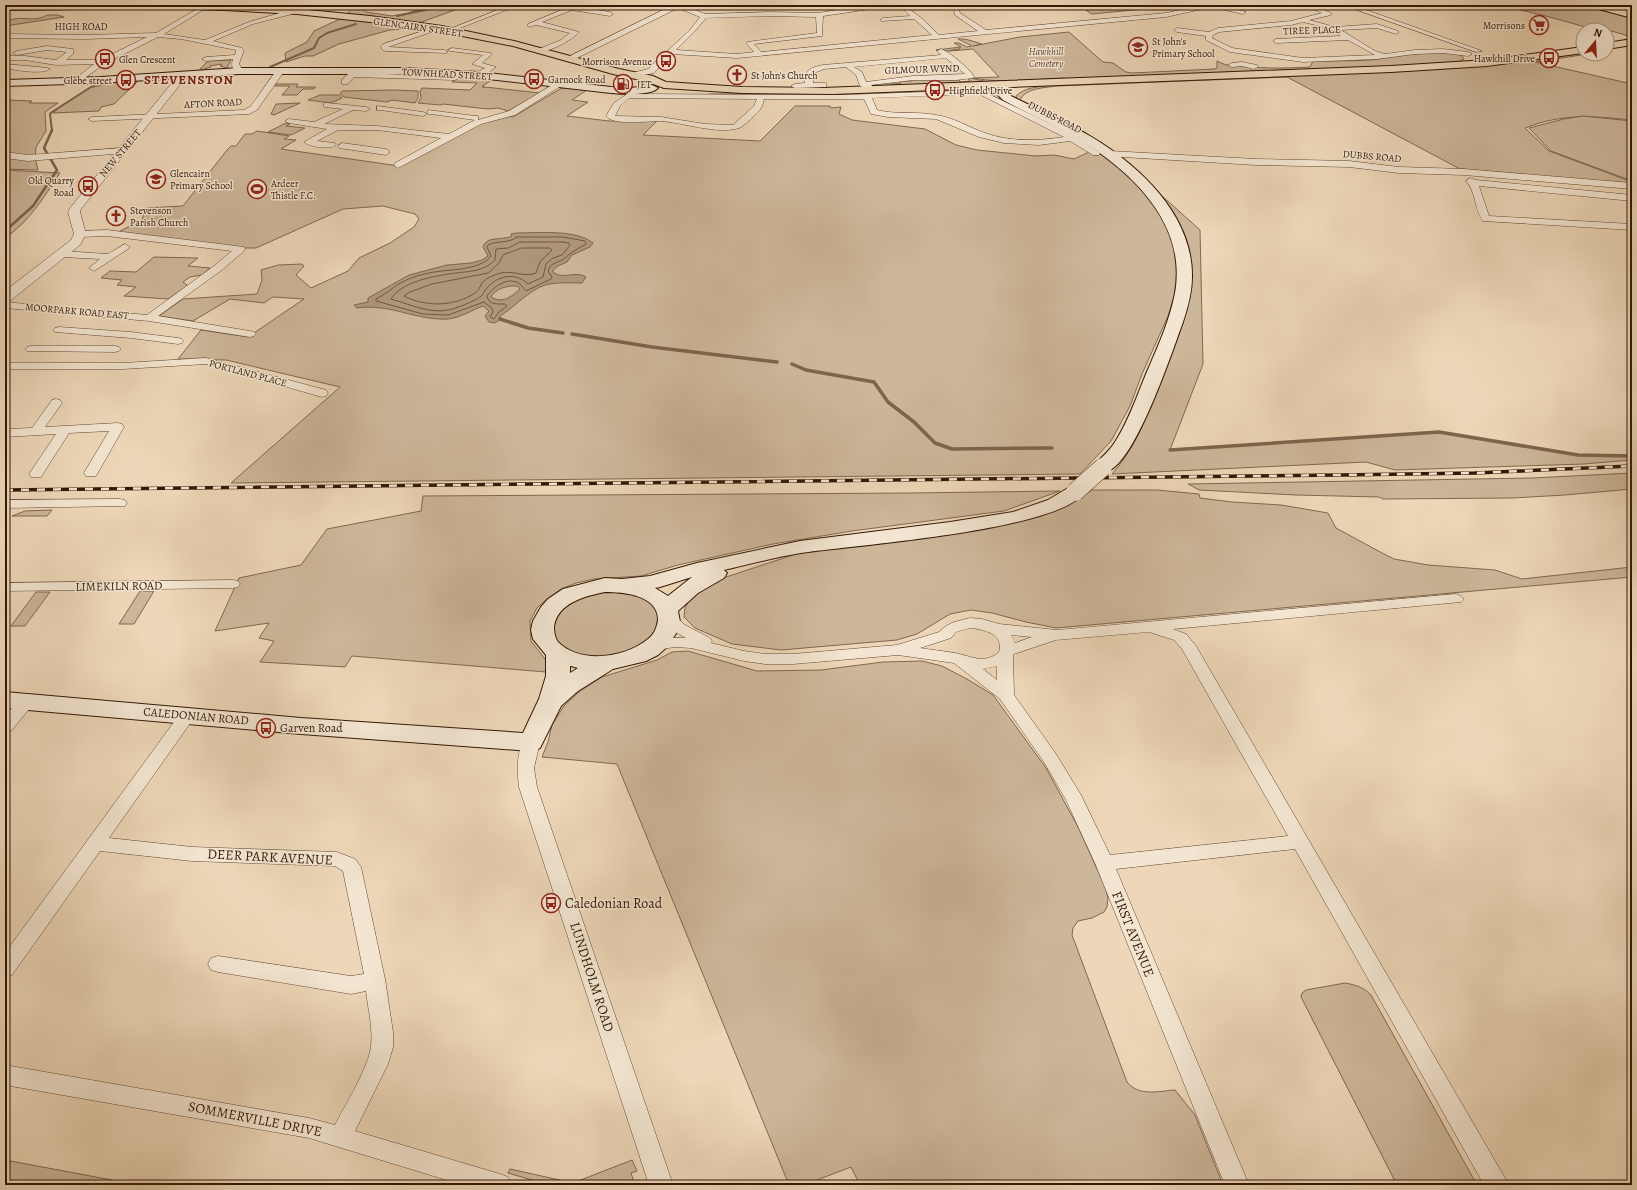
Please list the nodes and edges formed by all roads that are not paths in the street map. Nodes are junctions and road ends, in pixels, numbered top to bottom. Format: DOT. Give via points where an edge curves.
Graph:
graph roads {
  1 [pos="313,5"];
  2 [pos="516,5"];
  3 [pos="677,5"];
  4 [pos="760,5"];
  5 [pos="884,5"];
  6 [pos="894,5"];
  7 [pos="1211,5"];
  8 [pos="1306,5"];
  9 [pos="1346,5"];
  10 [pos="1594,5"];
  11 [pos="1605,5"];
  12 [pos="5,7"];
  13 [pos="204,7"];
  14 [pos="245,7"];
  15 [pos="574,7"];
  16 [pos="1172,7"];
  17 [pos="962,10"];
  18 [pos="1186,11"];
  19 [pos="293,12"];
  20 [pos="1632,12"];
  21 [pos="610,14"];
  22 [pos="763,14"];
  23 [pos="818,15"];
  24 [pos="1197,15"];
  25 [pos="1632,15"];
  26 [pos="704,16"];
  27 [pos="916,17"];
  28 [pos="883,20"];
  29 [pos="1303,20"];
  30 [pos="722,23"];
  31 [pos="1067,24"];
  32 [pos="1268,25"];
  33 [pos="1125,26"];
  34 [pos="707,27"];
  35 [pos="435,29"];
  36 [pos="1102,29"];
  37 [pos="1174,29"];
  38 [pos="1333,29"];
  39 [pos="1088,30"];
  40 [pos="448,31"];
  41 [pos="692,31"];
  42 [pos="984,32"];
  43 [pos="1210,34"];
  44 [pos="5,36"];
  45 [pos="157,36"];
  46 [pos="875,36"];
  47 [pos="1396,36"];
  48 [pos="938,37"];
  49 [pos="923,38"];
  50 [pos="1349,38"];
  51 [pos="1274,41"];
  52 [pos="205,42"];
  53 [pos="882,42"];
  54 [pos="1632,42"];
  55 [pos="1615,45"];
  56 [pos="832,47"];
  57 [pos="452,50"];
  58 [pos="541,50"];
  59 [pos="1575,51"];
  60 [pos="444,52"];
  61 [pos="671,52"];
  62 [pos="5,54"];
  63 [pos="759,54"];
  64 [pos="1255,54"];
  65 [pos="842,56"];
  66 [pos="948,56"];
  67 [pos="1385,56"];
  68 [pos="1471,56"];
  69 [pos="238,57"];
  70 [pos="1491,57"];
  71 [pos="1535,57"];
  72 [pos="5,58"];
  73 [pos="570,58"];
  74 [pos="206,59"];
  75 [pos="59,62"];
  76 [pos="101,62"];
  77 [pos="1242,64"];
  78 [pos="848,65"];
  79 [pos="1232,65"];
  80 [pos="5,66"];
  81 [pos="1254,67"];
  82 [pos="281,70"];
  83 [pos="239,71"];
  84 [pos="377,73"];
  85 [pos="183,75"];
  86 [pos="479,75"];
  87 [pos="635,75"];
  88 [pos="455,78"];
  89 [pos="78,81"];
  90 [pos="345,82"];
  91 [pos="1042,82"];
  92 [pos="1061,82"];
  93 [pos="5,83"];
  94 [pos="560,84"];
  95 [pos="656,86"];
  96 [pos="795,86"];
  97 [pos="964,86"];
  98 [pos="817,87"];
  99 [pos="865,88"];
  100 [pos="898,88"];
  101 [pos="981,88"];
  102 [pos="742,90"];
  103 [pos="1010,90"];
  104 [pos="706,94"];
  105 [pos="761,97"];
  106 [pos="327,105"];
  107 [pos="351,108"];
  108 [pos="380,108"];
  109 [pos="366,109"];
  110 [pos="404,111"];
  111 [pos="457,116"];
  112 [pos="150,117"];
  113 [pos="474,118"];
  114 [pos="92,119"];
  115 [pos="289,121"];
  116 [pos="315,125"];
  117 [pos="338,127"];
  118 [pos="372,128"];
  119 [pos="395,130"];
  120 [pos="424,133"];
  121 [pos="384,136"];
  122 [pos="451,137"];
  123 [pos="1073,138"];
  124 [pos="372,142"];
  125 [pos="332,145"];
  126 [pos="342,146"];
  127 [pos="360,149"];
  128 [pos="122,151"];
  129 [pos="386,152"];
  130 [pos="1103,154"];
  131 [pos="5,155"];
  132 [pos="398,165"];
  133 [pos="1452,171"];
  134 [pos="1474,183"];
  135 [pos="1632,186"];
  136 [pos="1632,198"];
  137 [pos="1632,227"];
  138 [pos="80,234"];
  139 [pos="125,247"];
  140 [pos="62,254"];
  141 [pos="110,257"];
  142 [pos="94,268"];
  143 [pos="5,298"];
  144 [pos="5,305"];
  145 [pos="149,318"];
  146 [pos="59,330"];
  147 [pos="250,334"];
  148 [pos="131,335"];
  149 [pos="178,341"];
  150 [pos="31,349"];
  151 [pos="115,349"];
  152 [pos="5,366"];
  153 [pos="101,366"];
  154 [pos="322,393"];
  155 [pos="56,403"];
  156 [pos="65,430"];
  157 [pos="35,432"];
  158 [pos="5,433"];
  159 [pos="91,473"];
  160 [pos="36,474"];
  161 [pos="120,503"];
  162 [pos="7,507"];
  163 [pos="750,558"];
  164 [pos="233,584"];
  165 [pos="624,586"];
  166 [pos="5,587"];
  167 [pos="1456,599"];
  168 [pos="669,614"];
  169 [pos="1150,627"];
  170 [pos="997,629"];
  171 [pos="945,635"];
  172 [pos="1057,635"];
  173 [pos="655,645"];
  174 [pos="721,649"];
  175 [pos="898,650"];
  176 [pos="1007,653"];
  177 [pos="557,654"];
  178 [pos="958,659"];
  179 [pos="606,663"];
  180 [pos="1006,695"];
  181 [pos="16,701"];
  182 [pos="550,702"];
  183 [pos="188,715"];
  184 [pos="5,727"];
  185 [pos="531,742"];
  186 [pos="1299,842"];
  187 [pos="97,844"];
  188 [pos="1104,863"];
  189 [pos="218,964"];
  190 [pos="5,969"];
  191 [pos="375,979"];
  192 [pos="5,1075"];
  193 [pos="341,1136"];
  194 [pos="500,1185"];
  195 [pos="661,1185"];
  196 [pos="1236,1185"];
  197 [pos="1497,1185"];
  1 -- 19 [label="street"];
  2 -- 40 [label="street"];
  3 -- 26 [label="street"];
  3 -- 73 [label="street"];
  4 -- 22 [label="street"];
  5 -- 23 [label="street"];
  6 -- 27 [label="street"];
  7 -- 18 [label="street"];
  7 -- 32 [label="street" via="1249,15"];
  8 -- 29 [label="street" via="1329,14"];
  9 -- 68 [label="street"];
  10 -- 25 [label="main road"];
  11 -- 20 [label="main road"];
  12 -- 13 [label="main road, GLENCAIRN STREET"];
  13 -- 14 [label="main road, GLENCAIRN STREET"];
  13 -- 45 [label="street"];
  14 -- 19 [label="main road, GLENCAIRN STREET"];
  15 -- 21 [label="street"];
  15 -- 58 [label="street" via="533,24 576,32 563,41"];
  16 -- 18 [label="street"];
  17 -- 42 [label="street" via="956,13"];
  18 -- 24 [label="street"];
  18 -- 31 [label="street"];
  19 -- 35 [label="main road, GLENCAIRN STREET"];
  19 -- 52 [label="street" via="251,24"];
  22 -- 23 [label="street"];
  22 -- 26 [label="street"];
  22 -- 30 [label="street"];
  23 -- 63 [label="street" via="820,35 749,43"];
  26 -- 41 [label="street"];
  27 -- 28 [label="street"];
  27 -- 48 [label="street"];
  29 -- 32 [label="street"];
  29 -- 38 [label="street"];
  31 -- 39 [label="street" via="1076,29"];
  31 -- 42 [label="street"];
  32 -- 43 [label="street" via="1222,29"];
  33 -- 36 [label="street"];
  34 -- 41 [label="street"];
  35 -- 40 [label="main road, GLENCAIRN STREET"];
  35 -- 60 [label="street" via="384,46 386,49"];
  37 -- 43 [label="street"];
  38 -- 47 [label="street" via="1378,26 1404,35"];
  38 -- 50 [label="street"];
  40 -- 58 [label="main road, GLENCAIRN STREET"];
  41 -- 61 [label="street"];
  42 -- 48 [label="street"];
  43 -- 64 [label="street" via="1208,39 1224,48"];
  44 -- 45 [label="street, HIGH ROAD"];
  45 -- 52 [label="street, HIGH ROAD"];
  45 -- 76 [label="street"];
  46 -- 53 [label="street"];
  48 -- 49 [label="street"];
  49 -- 53 [label="street"];
  49 -- 66 [label="street, GILMOUR WYND"];
  50 -- 51 [label="street, TIREE PLACE"];
  50 -- 67 [label="street"];
  52 -- 69 [label="street, HIGH ROAD" via="240,49"];
  53 -- 56 [label="street"];
  54 -- 55 [label="main road"];
  56 -- 63 [label="street"];
  56 -- 65 [label="street"];
  57 -- 86 [label="street" via="489,54 476,64 492,67"];
  58 -- 73 [label="main road, GLENCAIRN STREET"];
  59 -- 71 [label="main road"];
  61 -- 63 [label="street" via="731,57"];
  61 -- 95 [label="street"];
  62 -- 75 [label="street" via="47,48 70,50 70,53"];
  64 -- 67 [label="street" via="1309,60"];
  64 -- 77 [label="street"];
  66 -- 78 [label="street, GILMOUR WYND"];
  66 -- 99 [label="street, GILMOUR WYND" via="970,76 880,80"];
  67 -- 68 [label="street" via="1443,51"];
  68 -- 70 [label="main road"];
  68 -- 70 [label="main road" via="1484,62"];
  68 -- 71 [label="main road" via="1522,60"];
  68 -- 92 [label="main road" via="1451,66"];
  69 -- 74 [label="street"];
  69 -- 83 [label="street" via="235,64"];
  70 -- 71 [label="main road"];
  72 -- 75 [label="street"];
  73 -- 87 [label="main road, GLENCAIRN STREET"];
  75 -- 76 [label="street"];
  75 -- 80 [label="street" via="53,68 24,69"];
  76 -- 89 [label="street"];
  77 -- 79 [label="street"];
  77 -- 81 [label="street"];
  78 -- 98 [label="street, GILMOUR WYND" via="823,67 811,71 809,74"];
  78 -- 99 [label="street" via="859,74"];
  82 -- 83 [label="main road, TOWNHEAD STREET"];
  82 -- 84 [label="main road, TOWNHEAD STREET"];
  82 -- 112 [label="street, AFTON ROAD" via="254,108 249,111"];
  83 -- 85 [label="main road, TOWNHEAD STREET"];
  84 -- 86 [label="main road, TOWNHEAD STREET"];
  84 -- 88 [label="street"];
  84 -- 90 [label="street" via="352,75"];
  85 -- 89 [label="main road, TOWNHEAD STREET"];
  85 -- 112 [label="street, NEW STREET"];
  86 -- 94 [label="main road, TOWNHEAD STREET"];
  87 -- 95 [label="street"];
  87 -- 95 [label="main road, GLENCAIRN STREET"];
  89 -- 93 [label="main road, TOWNHEAD STREET"];
  91 -- 92 [label="main road"];
  91 -- 101 [label="main road"];
  91 -- 103 [label="main road"];
  92 -- 103 [label="main road"];
  94 -- 95 [label="main road, TOWNHEAD STREET" via="623,92"];
  94 -- 122 [label="street" via="512,113 480,121"];
  95 -- 102 [label="main road"];
  95 -- 104 [label="main road"];
  95 -- 104 [label="street"];
  95 -- 104 [label="street"];
  95 -- 105 [label="street" via="628,96 617,105 610,116 669,120 725,128 738,126 758,106"];
  96 -- 98 [label="street"];
  97 -- 100 [label="main road"];
  97 -- 101 [label="main road"];
  97 -- 103 [label="main road"];
  98 -- 99 [label="main road"];
  98 -- 100 [label="main road" via="846,91"];
  98 -- 102 [label="main road"];
  99 -- 100 [label="main road"];
  99 -- 101 [label="street"];
  99 -- 105 [label="street"];
  99 -- 123 [label="street" via="874,112 945,119 981,135 998,139 1040,142"];
  101 -- 103 [label="main road"];
  101 -- 123 [label="street, DUBBS ROAD"];
  102 -- 104 [label="main road"];
  103 -- 130 [label="main road" via="1085,138"];
  104 -- 105 [label="street"];
  106 -- 107 [label="street"];
  107 -- 109 [label="street"];
  107 -- 116 [label="street"];
  108 -- 110 [label="street"];
  110 -- 111 [label="street"];
  110 -- 118 [label="street"];
  111 -- 113 [label="street"];
  111 -- 120 [label="street"];
  112 -- 114 [label="street, AFTON ROAD"];
  112 -- 128 [label="street, NEW STREET"];
  115 -- 116 [label="street"];
  116 -- 117 [label="street"];
  117 -- 118 [label="street"];
  117 -- 125 [label="street" via="308,142"];
  118 -- 119 [label="street"];
  119 -- 120 [label="street"];
  119 -- 121 [label="street"];
  120 -- 122 [label="street"];
  122 -- 132 [label="street"];
  123 -- 130 [label="street, DUBBS ROAD"];
  124 -- 127 [label="street"];
  126 -- 127 [label="street"];
  127 -- 129 [label="street"];
  128 -- 131 [label="street" via="28,158"];
  128 -- 138 [label="street, NEW STREET" via="75,209"];
  130 -- 133 [label="street, DUBBS ROAD"];
  130 -- 163 [label="main road, bridge" via="1143,185 1174,225 1182,252 1185,282 1179,312 1131,431 1118,451 1075,492 1055,504 1017,517 800,547"];
  133 -- 134 [label="street"];
  133 -- 135 [label="street, DUBBS ROAD"];
  134 -- 136 [label="street"];
  134 -- 137 [label="street" via="1486,219"];
  138 -- 140 [label="street" via="74,245"];
  138 -- 145 [label="street" via="107,233 240,249"];
  139 -- 141 [label="street"];
  140 -- 141 [label="street"];
  140 -- 143 [label="street"];
  141 -- 142 [label="street"];
  144 -- 145 [label="street, MOORPARK ROAD EAST"];
  145 -- 147 [label="street, MOORPARK ROAD EAST"];
  146 -- 148 [label="street"];
  148 -- 149 [label="street"];
  148 -- 151 [label="street"];
  150 -- 151 [label="street"];
  151 -- 153 [label="street"];
  152 -- 153 [label="street, PORTLAND PLACE"];
  153 -- 154 [label="street, PORTLAND PLACE" via="206,361"];
  155 -- 157 [label="street"];
  156 -- 157 [label="street"];
  156 -- 159 [label="street" via="118,427"];
  156 -- 160 [label="street"];
  157 -- 158 [label="street"];
  161 -- 162 [label="street"];
  163 -- 165 [label="main road" via="652,582"];
  163 -- 168 [label="main road" via="703,579 686,590"];
  164 -- 166 [label="street, LIMEKILN ROAD"];
  165 -- 168 [label="main road" via="643,590 658,598"];
  165 -- 177 [label="main road" via="605,585 585,589 567,596 553,606 544,618 542,631 546,643"];
  167 -- 169 [label="street"];
  168 -- 173 [label="main road" via="666,633"];
  168 -- 174 [label="street" via="697,638"];
  169 -- 172 [label="street"];
  169 -- 186 [label="street" via="1180,636 1188,646"];
  170 -- 171 [label="street" via="970,623 959,625"];
  170 -- 172 [label="street"];
  170 -- 176 [label="street" via="1005,634 1009,643"];
  171 -- 175 [label="street"];
  171 -- 178 [label="street" via="944,643 948,652"];
  172 -- 176 [label="street"];
  173 -- 174 [label="street" via="675,642"];
  173 -- 179 [label="main road" via="625,660"];
  174 -- 175 [label="street" via="758,658 793,659"];
  175 -- 178 [label="street"];
  176 -- 178 [label="street" via="987,664"];
  176 -- 180 [label="street"];
  177 -- 179 [label="main road" via="571,660"];
  177 -- 182 [label="main road" via="560,665"];
  178 -- 180 [label="street, FIRST AVENUE"];
  179 -- 182 [label="main road" via="573,681"];
  180 -- 188 [label="street, FIRST AVENUE" via="1050,758 1075,800"];
  181 -- 183 [label="main road, CALEDONIAN ROAD"];
  181 -- 184 [label="street"];
  182 -- 185 [label="main road, LUNDHOLM ROAD"];
  183 -- 185 [label="main road, CALEDONIAN ROAD" via="301,726"];
  183 -- 187 [label="street"];
  185 -- 195 [label="street, LUNDHOLM ROAD" via="525,768 528,787"];
  186 -- 188 [label="street"];
  186 -- 197 [label="street"];
  187 -- 190 [label="street"];
  187 -- 191 [label="street, DEER PARK AVENUE" via="192,854 343,861 352,867 354,872"];
  188 -- 196 [label="street, FIRST AVENUE"];
  189 -- 191 [label="street" via="351,985"];
  191 -- 193 [label="street, DEER PARK AVENUE" via="382,1047 377,1064"];
  192 -- 193 [label="street, SOMMERVILLE DRIVE" via="309,1128"];
  193 -- 194 [label="street, SOMMERVILLE DRIVE"];
}
